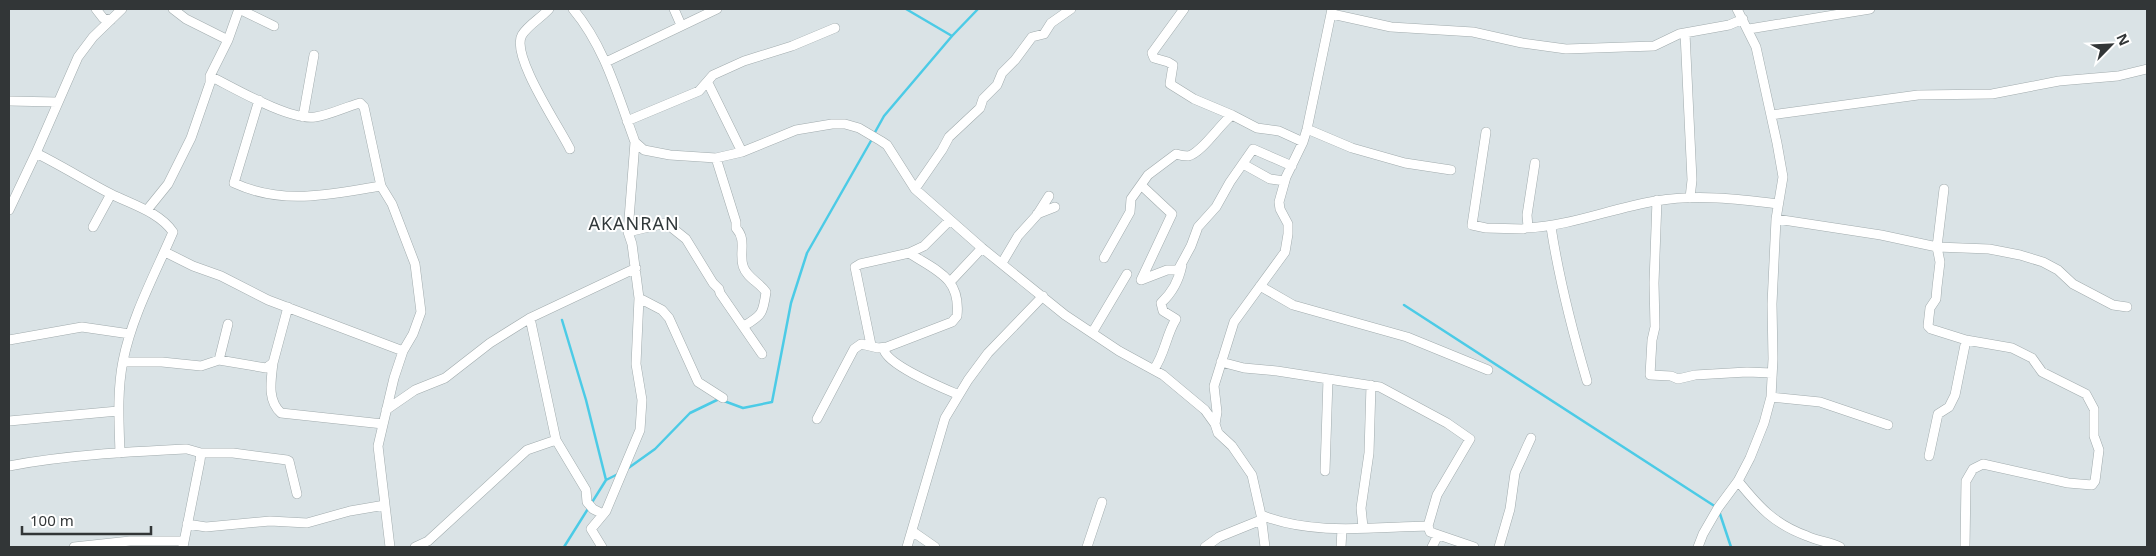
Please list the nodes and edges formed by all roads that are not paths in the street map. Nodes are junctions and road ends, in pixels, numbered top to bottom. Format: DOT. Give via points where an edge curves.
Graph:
graph roads {
  1 [pos="96,9"];
  2 [pos="122,9"];
  3 [pos="173,9"];
  4 [pos="239,9"];
  5 [pos="549,9"];
  6 [pos="573,9"];
  7 [pos="674,9"];
  8 [pos="717,9"];
  9 [pos="1071,9"];
  10 [pos="1184,9"];
  11 [pos="1738,9"];
  12 [pos="1870,9"];
  13 [pos="1332,11"];
  14 [pos="1744,19"];
  15 [pos="111,20"];
  16 [pos="682,25"];
  17 [pos="274,26"];
  18 [pos="835,28"];
  19 [pos="1749,29"];
  20 [pos="1685,33"];
  21 [pos="228,40"];
  22 [pos="314,55"];
  23 [pos="606,62"];
  24 [pos="2147,69"];
  25 [pos="210,76"];
  26 [pos="708,83"];
  27 [pos="259,100"];
  28 [pos="9,101"];
  29 [pos="57,102"];
  30 [pos="1232,115"];
  31 [pos="1771,115"];
  32 [pos="303,117"];
  33 [pos="627,121"];
  34 [pos="1307,130"];
  35 [pos="1486,132"];
  36 [pos="635,142"];
  37 [pos="1303,142"];
  38 [pos="570,149"];
  39 [pos="742,152"];
  40 [pos="36,153"];
  41 [pos="716,158"];
  42 [pos="1535,163"];
  43 [pos="1243,164"];
  44 [pos="1292,166"];
  45 [pos="1451,170"];
  46 [pos="1285,182"];
  47 [pos="1141,185"];
  48 [pos="381,186"];
  49 [pos="915,189"];
  50 [pos="1944,189"];
  51 [pos="111,194"];
  52 [pos="1048,196"];
  53 [pos="1690,198"];
  54 [pos="1657,200"];
  55 [pos="1778,204"];
  56 [pos="1055,207"];
  57 [pos="9,210"];
  58 [pos="147,210"];
  59 [pos="1037,215"];
  60 [pos="1776,219"];
  61 [pos="950,220"];
  62 [pos="93,227"];
  63 [pos="1551,227"];
  64 [pos="1526,228"];
  65 [pos="628,232"];
  66 [pos="1937,247"];
  67 [pos="982,248"];
  68 [pos="164,252"];
  69 [pos="910,253"];
  70 [pos="1104,258"];
  71 [pos="1182,260"];
  72 [pos="1002,263"];
  73 [pos="636,268"];
  74 [pos="1127,274"];
  75 [pos="951,281"];
  76 [pos="1260,286"];
  77 [pos="1043,296"];
  78 [pos="639,298"];
  79 [pos="288,307"];
  80 [pos="2127,307"];
  81 [pos="530,318"];
  82 [pos="228,324"];
  83 [pos="744,326"];
  84 [pos="1092,333"];
  85 [pos="130,334"];
  86 [pos="9,340"];
  87 [pos="1966,340"];
  88 [pos="871,345"];
  89 [pos="887,347"];
  90 [pos="403,351"];
  91 [pos="762,354"];
  92 [pos="219,360"];
  93 [pos="123,362"];
  94 [pos="1221,362"];
  95 [pos="273,363"];
  96 [pos="1154,369"];
  97 [pos="1488,370"];
  98 [pos="1772,373"];
  99 [pos="1328,379"];
  100 [pos="1587,381"];
  101 [pos="1371,385"];
  102 [pos="959,395"];
  103 [pos="1771,397"];
  104 [pos="723,398"];
  105 [pos="386,410"];
  106 [pos="118,411"];
  107 [pos="817,419"];
  108 [pos="9,422"];
  109 [pos="383,424"];
  110 [pos="1215,424"];
  111 [pos="1888,425"];
  112 [pos="1530,438"];
  113 [pos="556,440"];
  114 [pos="120,453"];
  115 [pos="201,454"];
  116 [pos="1929,456"];
  117 [pos="9,466"];
  118 [pos="1325,471"];
  119 [pos="1738,481"];
  120 [pos="297,494"];
  121 [pos="1102,502"];
  122 [pos="385,506"];
  123 [pos="603,514"];
  124 [pos="1261,517"];
  125 [pos="187,524"];
  126 [pos="1428,526"];
  127 [pos="1363,527"];
  128 [pos="1342,529"];
  129 [pos="912,531"];
  130 [pos="1438,535"];
  131 [pos="183,544"];
  132 [pos="1823,544"];
  133 [pos="74,547"];
  134 [pos="390,547"];
  135 [pos="415,547"];
  136 [pos="602,547"];
  137 [pos="907,547"];
  138 [pos="935,547"];
  139 [pos="1087,547"];
  140 [pos="1205,547"];
  141 [pos="1264,547"];
  142 [pos="1341,547"];
  143 [pos="1432,547"];
  144 [pos="1474,547"];
  145 [pos="1499,547"];
  146 [pos="1698,547"];
  147 [pos="1840,547"];
  148 [pos="1965,547"];
  1 -- 15 [label="street" via="104,18"];
  2 -- 15 [label="street"];
  3 -- 21 [label="street"];
  4 -- 17 [label="street"];
  4 -- 21 [label="street"];
  5 -- 38 [label="street" via="522,35 519,45 522,59"];
  6 -- 23 [label="street"];
  7 -- 16 [label="street"];
  8 -- 16 [label="street"];
  9 -- 49 [label="street" via="1051,23 1044,34 1032,36 1002,73 998,84 983,99 980,108 949,137"];
  10 -- 30 [label="street" via="1152,56 1173,66 1170,84 1194,99"];
  11 -- 14 [label="street"];
  12 -- 19 [label="street"];
  13 -- 20 [label="street" via="1391,27 1472,32 1566,49 1654,46"];
  13 -- 34 [label="street"];
  14 -- 19 [label="street"];
  14 -- 20 [label="street"];
  15 -- 29 [label="street" via="78,57"];
  16 -- 23 [label="street"];
  18 -- 26 [label="street" via="744,61 713,75"];
  19 -- 31 [label="street"];
  20 -- 53 [label="street" via="1692,180"];
  21 -- 25 [label="street"];
  22 -- 32 [label="street"];
  23 -- 33 [label="street"];
  24 -- 31 [label="street" via="1992,94 1918,95"];
  25 -- 27 [label="street"];
  25 -- 58 [label="street" via="191,138 168,184"];
  26 -- 33 [label="street" via="699,91"];
  26 -- 39 [label="street"];
  27 -- 32 [label="street"];
  27 -- 48 [label="street" via="234,183 281,197 313,197"];
  28 -- 29 [label="street"];
  29 -- 40 [label="street"];
  30 -- 37 [label="street" via="1256,128 1279,131"];
  30 -- 47 [label="street" via="1193,154 1176,154 1169,158"];
  31 -- 55 [label="street" via="1783,177"];
  32 -- 48 [label="street" via="316,117 360,104 364,107"];
  33 -- 36 [label="street"];
  34 -- 37 [label="street"];
  34 -- 45 [label="street" via="1352,148 1405,163"];
  35 -- 64 [label="street" via="1472,226"];
  36 -- 41 [label="street" via="644,150"];
  36 -- 65 [label="street"];
  37 -- 44 [label="street"];
  39 -- 41 [label="street"];
  39 -- 49 [label="street" via="796,130 845,124 859,128 887,145"];
  40 -- 51 [label="street"];
  40 -- 57 [label="street"];
  41 -- 83 [label="street" via="736,228 741,233 743,266 750,279 766,292 763,311"];
  42 -- 64 [label="street"];
  43 -- 44 [label="street" via="1256,149"];
  43 -- 46 [label="street" via="1270,179"];
  43 -- 71 [label="street" via="1216,207 1198,227"];
  44 -- 46 [label="street"];
  46 -- 76 [label="street" via="1279,202 1288,224 1285,252"];
  47 -- 70 [label="street"];
  47 -- 71 [label="street" via="1172,214 1140,280 1167,270 1178,270"];
  48 -- 90 [label="street" via="392,204 419,283 421,312"];
  49 -- 61 [label="street"];
  50 -- 66 [label="street"];
  51 -- 58 [label="street"];
  51 -- 62 [label="street"];
  52 -- 59 [label="street"];
  53 -- 54 [label="street"];
  53 -- 55 [label="street"];
  54 -- 63 [label="street"];
  54 -- 98 [label="street" via="1655,327 1650,374 1678,379 1695,375"];
  55 -- 60 [label="street"];
  56 -- 59 [label="street"];
  58 -- 68 [label="street" via="173,232"];
  59 -- 72 [label="street" via="1018,236"];
  60 -- 66 [label="street"];
  60 -- 98 [label="street"];
  61 -- 67 [label="street"];
  61 -- 69 [label="street" via="924,246"];
  63 -- 64 [label="street"];
  63 -- 100 [label="street" via="1569,318"];
  65 -- 73 [label="street"];
  65 -- 83 [label="street" via="666,223 689,243 713,284"];
  66 -- 80 [label="street" via="1989,249 2043,262 2073,284 2112,305"];
  66 -- 87 [label="street" via="1940,262 1938,287 1930,308 1928,326"];
  67 -- 72 [label="street"];
  67 -- 75 [label="street"];
  68 -- 79 [label="street"];
  68 -- 85 [label="street"];
  69 -- 75 [label="street"];
  69 -- 88 [label="street" via="855,267"];
  71 -- 96 [label="street" via="1177,281 1161,303 1163,311 1176,319"];
  72 -- 77 [label="street"];
  73 -- 78 [label="street"];
  73 -- 81 [label="street"];
  74 -- 84 [label="street"];
  75 -- 89 [label="street" via="956,290 957,316 952,322"];
  76 -- 94 [label="street" via="1234,322"];
  76 -- 97 [label="street" via="1293,305 1407,337"];
  77 -- 84 [label="street"];
  77 -- 102 [label="street" via="988,353"];
  78 -- 104 [label="street" via="662,310 669,318 698,382"];
  78 -- 123 [label="street" via="636,364 642,400 640,430"];
  79 -- 90 [label="street"];
  79 -- 95 [label="street"];
  81 -- 105 [label="street" via="490,343 445,378 415,390"];
  81 -- 113 [label="street"];
  82 -- 92 [label="street"];
  83 -- 91 [label="street"];
  84 -- 96 [label="street"];
  85 -- 86 [label="street" via="82,327"];
  85 -- 93 [label="street"];
  87 -- 116 [label="street" via="1955,395 1949,407 1938,414"];
  87 -- 148 [label="street" via="2012,348 2032,358 2042,372 2086,394 2094,409 2094,436 2099,461 2092,485 1983,464 1973,469 1966,481"];
  88 -- 89 [label="street"];
  88 -- 107 [label="street" via="861,344 854,349"];
  89 -- 102 [label="street" via="884,350 886,356 932,384"];
  90 -- 105 [label="street"];
  92 -- 93 [label="street" via="200,366"];
  92 -- 95 [label="street" via="266,368"];
  93 -- 106 [label="street"];
  94 -- 99 [label="street"];
  94 -- 110 [label="street" via="1214,386"];
  95 -- 109 [label="street" via="270,385 275,407 281,413"];
  96 -- 110 [label="street" via="1205,410"];
  98 -- 103 [label="street"];
  99 -- 101 [label="street"];
  99 -- 118 [label="street"];
  101 -- 126 [label="street" via="1396,394 1470,439 1437,495"];
  101 -- 127 [label="street" via="1369,453 1361,508"];
  102 -- 129 [label="street" via="945,418"];
  103 -- 111 [label="street" via="1820,402"];
  103 -- 119 [label="street" via="1764,423"];
  105 -- 109 [label="street"];
  106 -- 108 [label="street"];
  106 -- 114 [label="street"];
  109 -- 122 [label="street" via="378,446"];
  110 -- 124 [label="street" via="1252,475"];
  112 -- 145 [label="street" via="1516,473"];
  113 -- 123 [label="street" via="586,490 587,502"];
  113 -- 135 [label="street" via="527,450 428,541"];
  114 -- 115 [label="street" via="187,449"];
  114 -- 117 [label="street"];
  115 -- 120 [label="street" via="233,453 287,460"];
  115 -- 125 [label="street"];
  119 -- 132 [label="street" via="1760,508 1786,527"];
  119 -- 146 [label="street" via="1718,508"];
  121 -- 139 [label="street"];
  122 -- 125 [label="street" via="350,511 307,524 270,521 206,527"];
  122 -- 134 [label="street"];
  123 -- 136 [label="street" via="592,529"];
  124 -- 128 [label="street" via="1282,523"];
  124 -- 140 [label="street"];
  124 -- 141 [label="street"];
  125 -- 131 [label="street"];
  126 -- 127 [label="street"];
  126 -- 130 [label="street" via="1430,532"];
  127 -- 128 [label="street"];
  128 -- 142 [label="street"];
  129 -- 137 [label="street"];
  129 -- 138 [label="street"];
  130 -- 143 [label="street"];
  130 -- 144 [label="street"];
  131 -- 133 [label="street" via="130,541"];
  132 -- 147 [label="street"];
}
